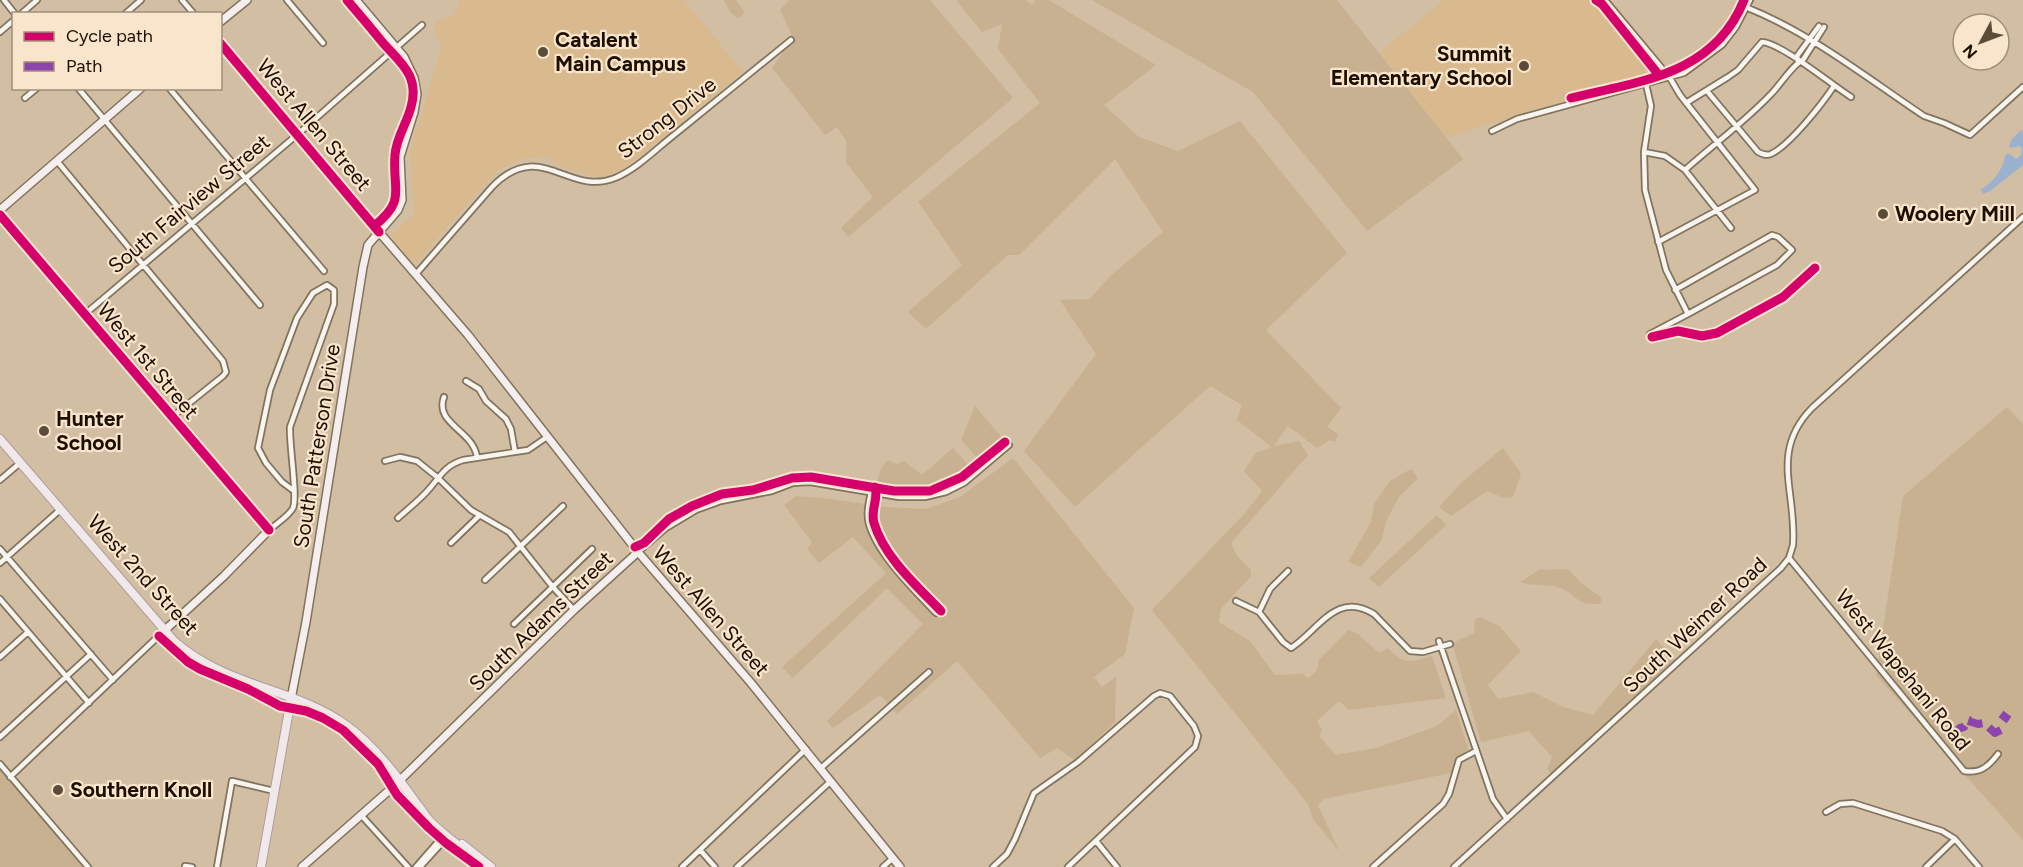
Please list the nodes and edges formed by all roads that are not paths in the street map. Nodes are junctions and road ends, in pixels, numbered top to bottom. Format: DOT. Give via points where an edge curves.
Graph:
graph roads {
  1 [pos="4,0"];
  2 [pos="37,0"];
  3 [pos="141,0"];
  4 [pos="182,0"];
  5 [pos="247,0"];
  6 [pos="287,0"];
  7 [pos="356,0"];
  8 [pos="1605,0"];
  9 [pos="1750,0"];
  10 [pos="1748,8"];
  11 [pos="13,12"];
  12 [pos="23,12"];
  13 [pos="127,12"];
  14 [pos="192,12"];
  15 [pos="222,20"];
  16 [pos="12,22"];
  17 [pos="422,25"];
  18 [pos="1821,26"];
  19 [pos="0,32"];
  20 [pos="791,40"];
  21 [pos="1812,41"];
  22 [pos="322,43"];
  23 [pos="222,45"];
  24 [pos="396,48"];
  25 [pos="1798,61"];
  26 [pos="1670,78"];
  27 [pos="1646,84"];
  28 [pos="1834,86"];
  29 [pos="2023,87"];
  30 [pos="35,90"];
  31 [pos="80,90"];
  32 [pos="139,90"];
  33 [pos="171,90"];
  34 [pos="1707,90"];
  35 [pos="1851,97"];
  36 [pos="25,98"];
  37 [pos="1686,103"];
  38 [pos="105,119"];
  39 [pos="1737,125"];
  40 [pos="1492,130"];
  41 [pos="298,134"];
  42 [pos="1717,141"];
  43 [pos="1644,153"];
  44 [pos="56,161"];
  45 [pos="1685,170"];
  46 [pos="244,179"];
  47 [pos="0,210"];
  48 [pos="1718,211"];
  49 [pos="0,215"];
  50 [pos="2023,217"];
  51 [pos="191,223"];
  52 [pos="1731,228"];
  53 [pos="379,232"];
  54 [pos="1659,242"];
  55 [pos="143,264"];
  56 [pos="324,271"];
  57 [pos="416,274"];
  58 [pos="1675,290"];
  59 [pos="260,305"];
  60 [pos="85,314"];
  61 [pos="1688,314"];
  62 [pos="1650,333"];
  63 [pos="466,381"];
  64 [pos="444,397"];
  65 [pos="172,417"];
  66 [pos="547,437"];
  67 [pos="0,440"];
  68 [pos="1009,446"];
  69 [pos="515,452"];
  70 [pos="477,457"];
  71 [pos="385,461"];
  72 [pos="20,463"];
  73 [pos="438,477"];
  74 [pos="0,480"];
  75 [pos="294,491"];
  76 [pos="871,492"];
  77 [pos="562,506"];
  78 [pos="60,509"];
  79 [pos="480,515"];
  80 [pos="398,518"];
  81 [pos="269,530"];
  82 [pos="451,543"];
  83 [pos="521,546"];
  84 [pos="0,549"];
  85 [pos="592,549"];
  86 [pos="639,552"];
  87 [pos="7,557"];
  88 [pos="1789,558"];
  89 [pos="0,563"];
  90 [pos="1288,571"];
  91 [pos="485,580"];
  92 [pos="552,586"];
  93 [pos="0,599"];
  94 [pos="1236,601"];
  95 [pos="574,610"];
  96 [pos="1259,612"];
  97 [pos="936,613"];
  98 [pos="514,624"];
  99 [pos="165,630"];
  100 [pos="28,632"];
  101 [pos="1440,644"];
  102 [pos="1450,644"];
  103 [pos="90,654"];
  104 [pos="0,657"];
  105 [pos="928,672"];
  106 [pos="66,676"];
  107 [pos="113,680"];
  108 [pos="291,699"];
  109 [pos="89,703"];
  110 [pos="0,737"];
  111 [pos="806,749"];
  112 [pos="1476,751"];
  113 [pos="1998,754"];
  114 [pos="0,764"];
  115 [pos="821,768"];
  116 [pos="10,777"];
  117 [pos="399,780"];
  118 [pos="831,781"];
  119 [pos="274,791"];
  120 [pos="1826,812"];
  121 [pos="424,813"];
  122 [pos="361,815"];
  123 [pos="1507,819"];
  124 [pos="440,831"];
  125 [pos="450,839"];
  126 [pos="1955,839"];
  127 [pos="1096,841"];
  128 [pos="464,847"];
  129 [pos="700,850"];
  130 [pos="893,858"];
  131 [pos="185,866"];
  132 [pos="88,867"];
  133 [pos="192,867"];
  134 [pos="218,867"];
  135 [pos="261,867"];
  136 [pos="302,867"];
  137 [pos="414,867"];
  138 [pos="491,867"];
  139 [pos="682,867"];
  140 [pos="716,867"];
  141 [pos="737,867"];
  142 [pos="883,867"];
  143 [pos="900,867"];
  144 [pos="993,867"];
  145 [pos="1068,867"];
  146 [pos="1117,867"];
  147 [pos="1373,867"];
  148 [pos="1454,867"];
  149 [pos="1926,867"];
  150 [pos="1979,867"];
  1 -- 11 [label="street"];
  2 -- 12 [label="street"];
  3 -- 13 [label="street"];
  4 -- 14 [label="street"];
  5 -- 15 [label="street"];
  6 -- 22 [label="street"];
  7 -- 24 [label="street, South Patterson Drive"];
  8 -- 26 [label="street"];
  9 -- 10 [label="street"];
  10 -- 21 [label="street"];
  10 -- 26 [label="street" via="1722,45 1691,69"];
  16 -- 19 [label="street"];
  17 -- 24 [label="street, South Fairview Street"];
  18 -- 21 [label="street"];
  20 -- 57 [label="street, Strong Drive" via="642,160 614,178 590,182 535,165 506,174"];
  21 -- 25 [label="street" via="1803,60"];
  21 -- 29 [label="street" via="1924,116 1970,135"];
  23 -- 41 [label="street, West Allen Street"];
  24 -- 41 [label="street, South Fairview Street"];
  24 -- 53 [label="street, South Patterson Drive" via="411,69 417,94 400,157 402,200"];
  25 -- 28 [label="street"];
  25 -- 34 [label="street" via="1762,42 1738,70"];
  25 -- 39 [label="street" via="1783,82"];
  26 -- 27 [label="street"];
  26 -- 37 [label="street"];
  27 -- 40 [label="street" via="1517,118"];
  27 -- 43 [label="street" via="1651,106"];
  28 -- 35 [label="street"];
  28 -- 39 [label="street" via="1813,115 1772,153 1762,154"];
  30 -- 36 [label="street"];
  31 -- 38 [label="street"];
  32 -- 38 [label="street"];
  33 -- 46 [label="street"];
  34 -- 37 [label="street"];
  34 -- 39 [label="street"];
  37 -- 42 [label="street"];
  38 -- 44 [label="street"];
  38 -- 51 [label="street"];
  39 -- 42 [label="street"];
  41 -- 46 [label="street, South Fairview Street"];
  41 -- 53 [label="street, West Allen Street"];
  42 -- 45 [label="street"];
  42 -- 48 [label="street" via="1755,190"];
  43 -- 45 [label="street" via="1665,156"];
  43 -- 54 [label="street" via="1645,190"];
  44 -- 47 [label="street"];
  44 -- 55 [label="street"];
  45 -- 48 [label="street"];
  46 -- 51 [label="street, South Fairview Street"];
  46 -- 56 [label="street"];
  48 -- 52 [label="street"];
  48 -- 54 [label="street"];
  49 -- 60 [label="street, West 1st Street"];
  50 -- 88 [label="street, South Weimer Road" via="1798,423 1787,456 1793,539"];
  51 -- 55 [label="street, South Fairview Street"];
  51 -- 59 [label="street"];
  53 -- 57 [label="street, West Allen Street"];
  53 -- 108 [label="street, South Patterson Drive" via="368,245 363,267"];
  54 -- 58 [label="street"];
  55 -- 60 [label="street, South Fairview Street"];
  55 -- 65 [label="street" via="223,361 226,372"];
  57 -- 66 [label="street, West Allen Street"];
  58 -- 61 [label="street"];
  58 -- 61 [label="street" via="1772,235 1792,250 1777,265"];
  60 -- 65 [label="street, West 1st Street"];
  61 -- 62 [label="street"];
  63 -- 69 [label="street" via="479,389 509,424"];
  64 -- 70 [label="street" via="444,416 469,438"];
  65 -- 81 [label="street, West 1st Street"];
  66 -- 69 [label="street" via="535,446"];
  66 -- 86 [label="street, West Allen Street"];
  67 -- 72 [label="main road, West 2nd Street"];
  68 -- 76 [label="street, South Adams Street" via="964,483 946,492 899,497"];
  69 -- 70 [label="street"];
  70 -- 73 [label="street" via="454,463"];
  71 -- 73 [label="street" via="411,459"];
  72 -- 74 [label="street"];
  72 -- 78 [label="main road, West 2nd Street"];
  73 -- 79 [label="street" via="465,506"];
  73 -- 80 [label="street"];
  75 -- 75 [label="street" via="290,427 334,304 334,290 327,285 313,293 297,318 270,390 258,448 266,464"];
  75 -- 81 [label="street" via="293,509"];
  76 -- 86 [label="street, South Adams Street" via="793,483 721,501 675,522"];
  76 -- 97 [label="street" via="868,517 873,534 900,574"];
  77 -- 83 [label="street"];
  78 -- 87 [label="street"];
  78 -- 99 [label="main road, West 2nd Street"];
  79 -- 82 [label="street"];
  79 -- 83 [label="street" via="509,532"];
  81 -- 99 [label="street"];
  83 -- 91 [label="street"];
  83 -- 92 [label="street"];
  84 -- 87 [label="street"];
  85 -- 92 [label="street"];
  86 -- 95 [label="street, South Adams Street"];
  86 -- 111 [label="street, West Allen Street"];
  87 -- 89 [label="street"];
  87 -- 103 [label="street"];
  88 -- 113 [label="street, West Wapehani Road" via="1964,771 1974,773 1985,768"];
  88 -- 123 [label="street, South Weimer Road"];
  90 -- 96 [label="street" via="1270,589"];
  92 -- 95 [label="street"];
  92 -- 98 [label="street"];
  93 -- 100 [label="street"];
  94 -- 96 [label="street"];
  95 -- 117 [label="street, South Adams Street"];
  96 -- 101 [label="street" via="1291,648 1326,616 1353,607 1374,614 1410,651 1423,652"];
  99 -- 107 [label="street"];
  99 -- 108 [label="main road, West 2nd Street" via="202,662"];
  100 -- 104 [label="street"];
  100 -- 106 [label="street"];
  101 -- 102 [label="street"];
  101 -- 112 [label="street"];
  103 -- 106 [label="street"];
  103 -- 107 [label="street"];
  105 -- 115 [label="street"];
  106 -- 109 [label="street"];
  106 -- 110 [label="street"];
  107 -- 109 [label="street"];
  108 -- 117 [label="main road, West 2nd Street" via="311,704 350,728"];
  108 -- 119 [label="main road, South Patterson Drive"];
  109 -- 116 [label="street"];
  111 -- 115 [label="street, West Allen Street"];
  111 -- 129 [label="street"];
  112 -- 123 [label="street" via="1493,799"];
  112 -- 147 [label="street" via="1459,760 1443,804"];
  114 -- 116 [label="street"];
  115 -- 118 [label="street, West Allen Street"];
  116 -- 132 [label="street"];
  117 -- 121 [label="main road, West 2nd Street"];
  117 -- 122 [label="street, South Adams Street"];
  118 -- 130 [label="street, West Allen Street"];
  118 -- 141 [label="street"];
  119 -- 134 [label="street" via="232,781"];
  119 -- 135 [label="main road, South Patterson Drive"];
  120 -- 126 [label="street" via="1840,804 1853,803"];
  121 -- 124 [label="main road"];
  121 -- 128 [label="main road"];
  122 -- 136 [label="street, South Adams Street"];
  122 -- 137 [label="street"];
  123 -- 148 [label="street, South Weimer Road"];
  124 -- 125 [label="main road"];
  124 -- 137 [label="street" via="437,843"];
  125 -- 128 [label="main road"];
  125 -- 137 [label="street"];
  126 -- 149 [label="street"];
  126 -- 150 [label="street"];
  127 -- 144 [label="street" via="1192,750 1198,736 1194,726 1170,696 1154,696 1078,762 1034,793 1007,854"];
  127 -- 145 [label="street"];
  127 -- 146 [label="street"];
  128 -- 138 [label="main road"];
  129 -- 139 [label="street"];
  129 -- 140 [label="street"];
  130 -- 142 [label="street"];
  130 -- 143 [label="street, West Allen Street"];
  131 -- 133 [label="street"];
}
